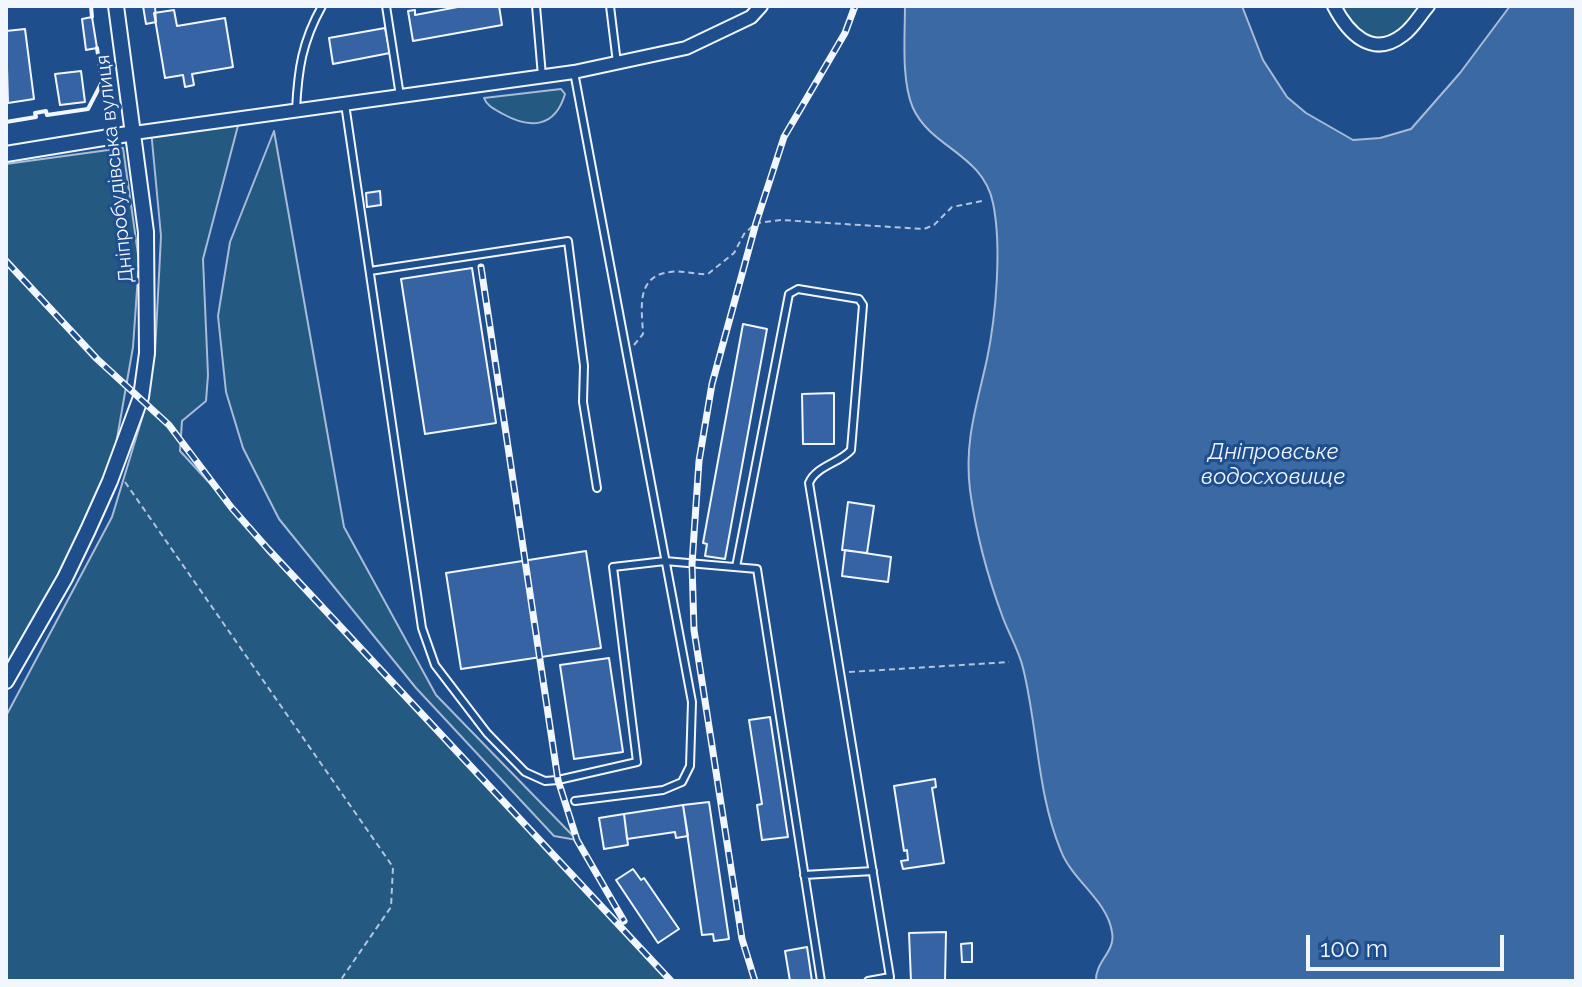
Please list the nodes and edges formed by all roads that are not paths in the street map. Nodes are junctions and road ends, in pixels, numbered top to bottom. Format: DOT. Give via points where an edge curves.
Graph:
graph roads {
  1 [pos="116,6"];
  2 [pos="322,6"];
  3 [pos="386,6"];
  4 [pos="536,6"];
  5 [pos="610,6"];
  6 [pos="761,6"];
  7 [pos="1334,6"];
  8 [pos="1428,6"];
  9 [pos="617,63"];
  10 [pos="574,72"];
  11 [pos="542,76"];
  12 [pos="400,96"];
  13 [pos="345,104"];
  14 [pos="296,110"];
  15 [pos="134,133"];
  16 [pos="6,154"];
  17 [pos="370,271"];
  18 [pos="597,488"];
  19 [pos="665,561"];
  20 [pos="736,567"];
  21 [pos="6,681"];
  22 [pos="575,801"];
  23 [pos="873,871"];
  24 [pos="804,875"];
  25 [pos="891,979"];
  26 [pos="821,981"];
  27 [pos="868,981"];
  1 -- 15 [label="street, Дніпробудівська вулиця"];
  2 -- 14 [label="lane" via="306,35"];
  3 -- 12 [label="lane"];
  4 -- 11 [label="lane"];
  5 -- 9 [label="lane"];
  6 -- 9 [label="street" via="751,17 686,48"];
  7 -- 8 [label="street" via="1352,34 1382,45 1403,36"];
  9 -- 10 [label="street"];
  10 -- 11 [label="street"];
  10 -- 19 [label="lane"];
  11 -- 12 [label="street"];
  12 -- 13 [label="street"];
  13 -- 14 [label="street"];
  13 -- 17 [label="lane"];
  14 -- 15 [label="street"];
  15 -- 16 [label="street"];
  15 -- 21 [label="street, Дніпробудівська вулиця" via="146,232 147,353 141,397 65,578"];
  17 -- 18 [label="lane" via="568,241"];
  17 -- 19 [label="lane" via="422,628 435,665 525,772 545,781 558,780 637,762 613,567"];
  19 -- 20 [label="lane"];
  19 -- 22 [label="lane" via="692,702 690,766 682,782 663,790"];
  20 -- 23 [label="lane" via="789,294 798,289 859,299 863,305 851,450 809,483"];
  20 -- 24 [label="lane" via="757,569"];
  23 -- 24 [label="lane"];
  23 -- 25 [label="lane"];
  24 -- 26 [label="lane"];
  25 -- 27 [label="lane"];
}
